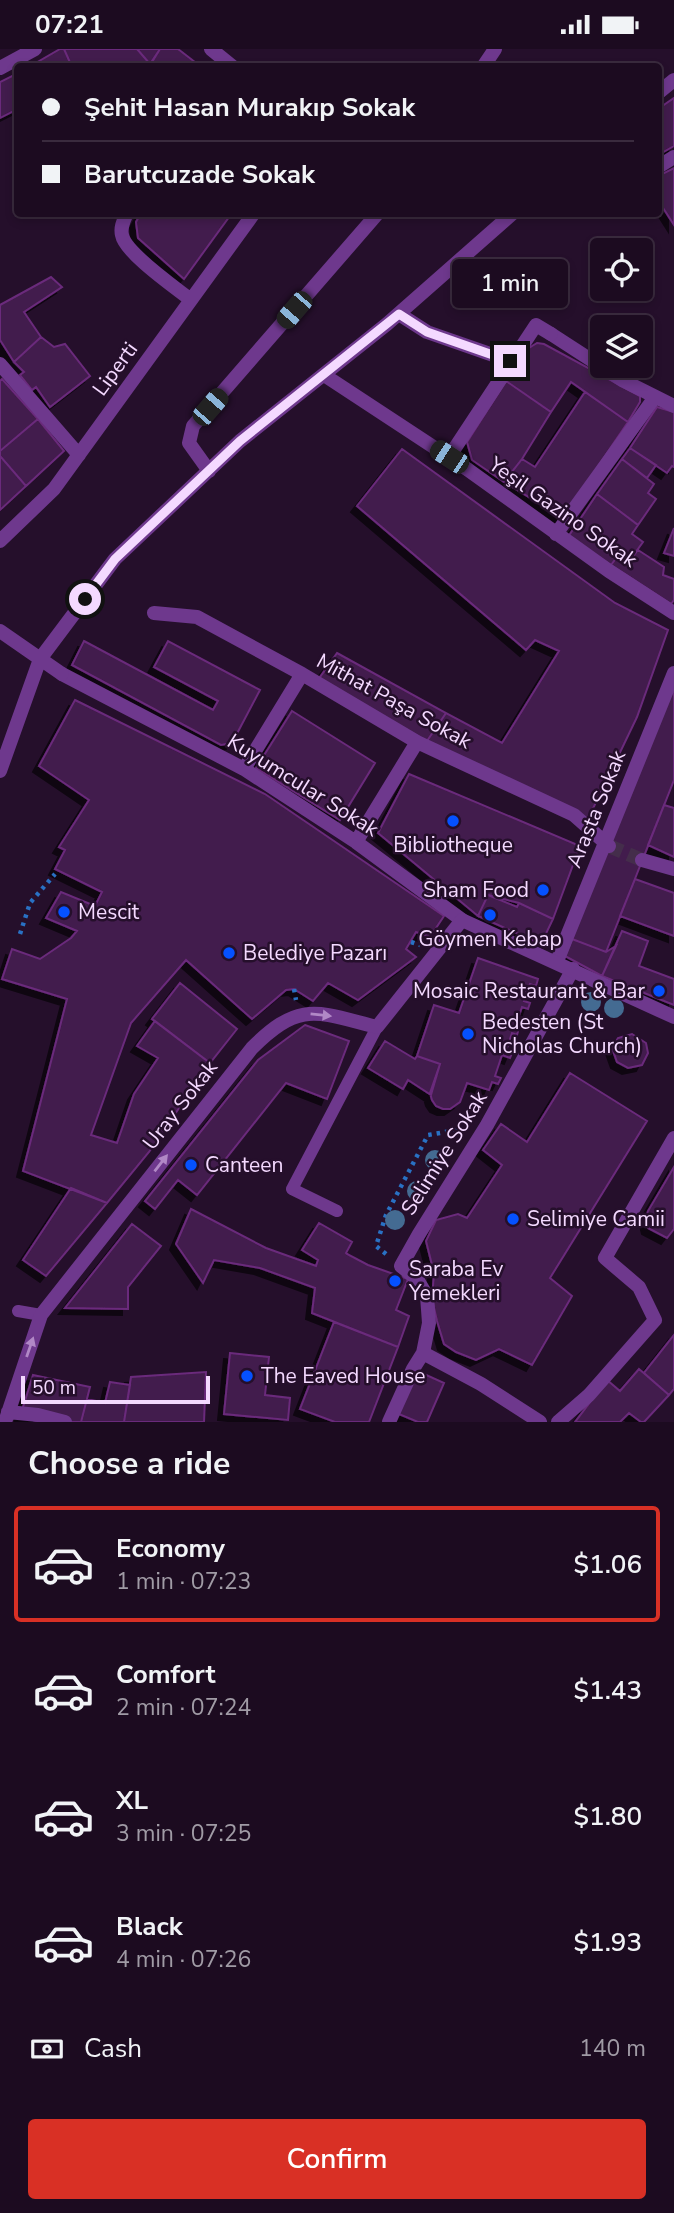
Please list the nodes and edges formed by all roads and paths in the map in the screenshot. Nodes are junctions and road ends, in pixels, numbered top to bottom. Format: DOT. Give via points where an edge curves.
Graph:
graph roads {
  1 [pos="35,49"];
  2 [pos="211,49"];
  3 [pos="227,63"];
  4 [pos="0,68"];
  5 [pos="126,217"];
  6 [pos="251,217"];
  7 [pos="375,217"];
  8 [pos="508,217"];
  9 [pos="191,300"];
  10 [pos="399,314"];
  11 [pos="510,361"];
  12 [pos="0,365"];
  13 [pos="324,375"];
  14 [pos="654,397"];
  15 [pos="674,406"];
  16 [pos="79,455"];
  17 [pos="449,457"];
  18 [pos="209,471"];
  19 [pos="556,534"];
  20 [pos="0,541"];
  21 [pos="154,613"];
  22 [pos="674,613"];
  23 [pos="5,634"];
  24 [pos="40,659"];
  25 [pos="674,673"];
  26 [pos="302,674"];
  27 [pos="417,742"];
  28 [pos="244,769"];
  29 [pos="0,771"];
  30 [pos="356,842"];
  31 [pos="607,846"];
  32 [pos="642,860"];
  33 [pos="674,869"];
  34 [pos="55,874"];
  35 [pos="462,920"];
  36 [pos="20,934"];
  37 [pos="556,961"];
  38 [pos="573,969"];
  39 [pos="674,1017"];
  40 [pos="377,1027"];
  41 [pos="488,1125"];
  42 [pos="674,1138"];
  43 [pos="337,1211"];
  44 [pos="401,1266"];
  45 [pos="18,1311"];
  46 [pos="41,1315"];
  47 [pos="423,1353"];
  48 [pos="7,1417"];
  49 [pos="65,1422"];
  50 [pos="389,1422"];
  51 [pos="540,1422"];
  52 [pos="558,1422"];
  1 -- 4 [label="street"];
  2 -- 3 [label="street"];
  5 -- 9 [label="street" via="122,237 127,246"];
  6 -- 9 [label="street, Liperti"];
  7 -- 18 [label="street" via="193,426 189,443"];
  8 -- 10 [label="street"];
  9 -- 16 [label="street, Liperti"];
  10 -- 11 [label="street" via="427,332"];
  10 -- 13 [label="street"];
  11 -- 14 [label="street" via="536,325"];
  11 -- 17 [label="street"];
  12 -- 16 [label="street"];
  13 -- 17 [label="street, Yeşil Gazino Sokak"];
  13 -- 18 [label="street"];
  14 -- 15 [label="street"];
  14 -- 19 [label="street"];
  16 -- 20 [label="street, Liperti" via="54,489"];
  17 -- 19 [label="street, Yeşil Gazino Sokak"];
  18 -- 24 [label="street" via="115,559"];
  19 -- 22 [label="street, Yeşil Gazino Sokak"];
  21 -- 26 [label="street, Mithat Paşa Sokak" via="197,617"];
  23 -- 24 [label="street, Kuyumcular Sokak"];
  24 -- 28 [label="street, Kuyumcular Sokak"];
  24 -- 29 [label="street"];
  25 -- 31 [label="street, Arasta Sokak"];
  26 -- 27 [label="street, Mithat Paşa Sokak"];
  26 -- 28 [label="street"];
  27 -- 30 [label="street"];
  27 -- 31 [label="street, Mithat Paşa Sokak" via="574,815"];
  28 -- 30 [label="street, Kuyumcular Sokak"];
  30 -- 35 [label="street, Kuyumcular Sokak"];
  31 -- 37 [label="street, Arasta Sokak"];
  32 -- 33 [label="street"];
  34 -- 36 [label="path" via="30,903"];
  35 -- 37 [label="street, Kuyumcular Sokak"];
  35 -- 40 [label="street"];
  37 -- 38 [label="street, Kuyumcular Sokak"];
  38 -- 39 [label="street"];
  38 -- 41 [label="street, Selimiye Sokak"];
  40 -- 43 [label="lane" via="292,1189"];
  46 -- 40 [label="street, Uray Sokak, one-way" via="265,1035 300,1014 324,1014"];
  41 -- 44 [label="street, Selimiye Sokak"];
  41 -- 44 [label="path" via="428,1135 386,1215 376,1246"];
  42 -- 52 [label="street" via="605,1258 639,1287 655,1320 589,1395"];
  44 -- 47 [label="street" via="427,1296 429,1323"];
  45 -- 46 [label="lane"];
  48 -- 46 [label="street, Uray Sokak, one-way"];
  47 -- 50 [label="street"];
  47 -- 51 [label="street"];
  48 -- 49 [label="street" via="38,1415"];
}
